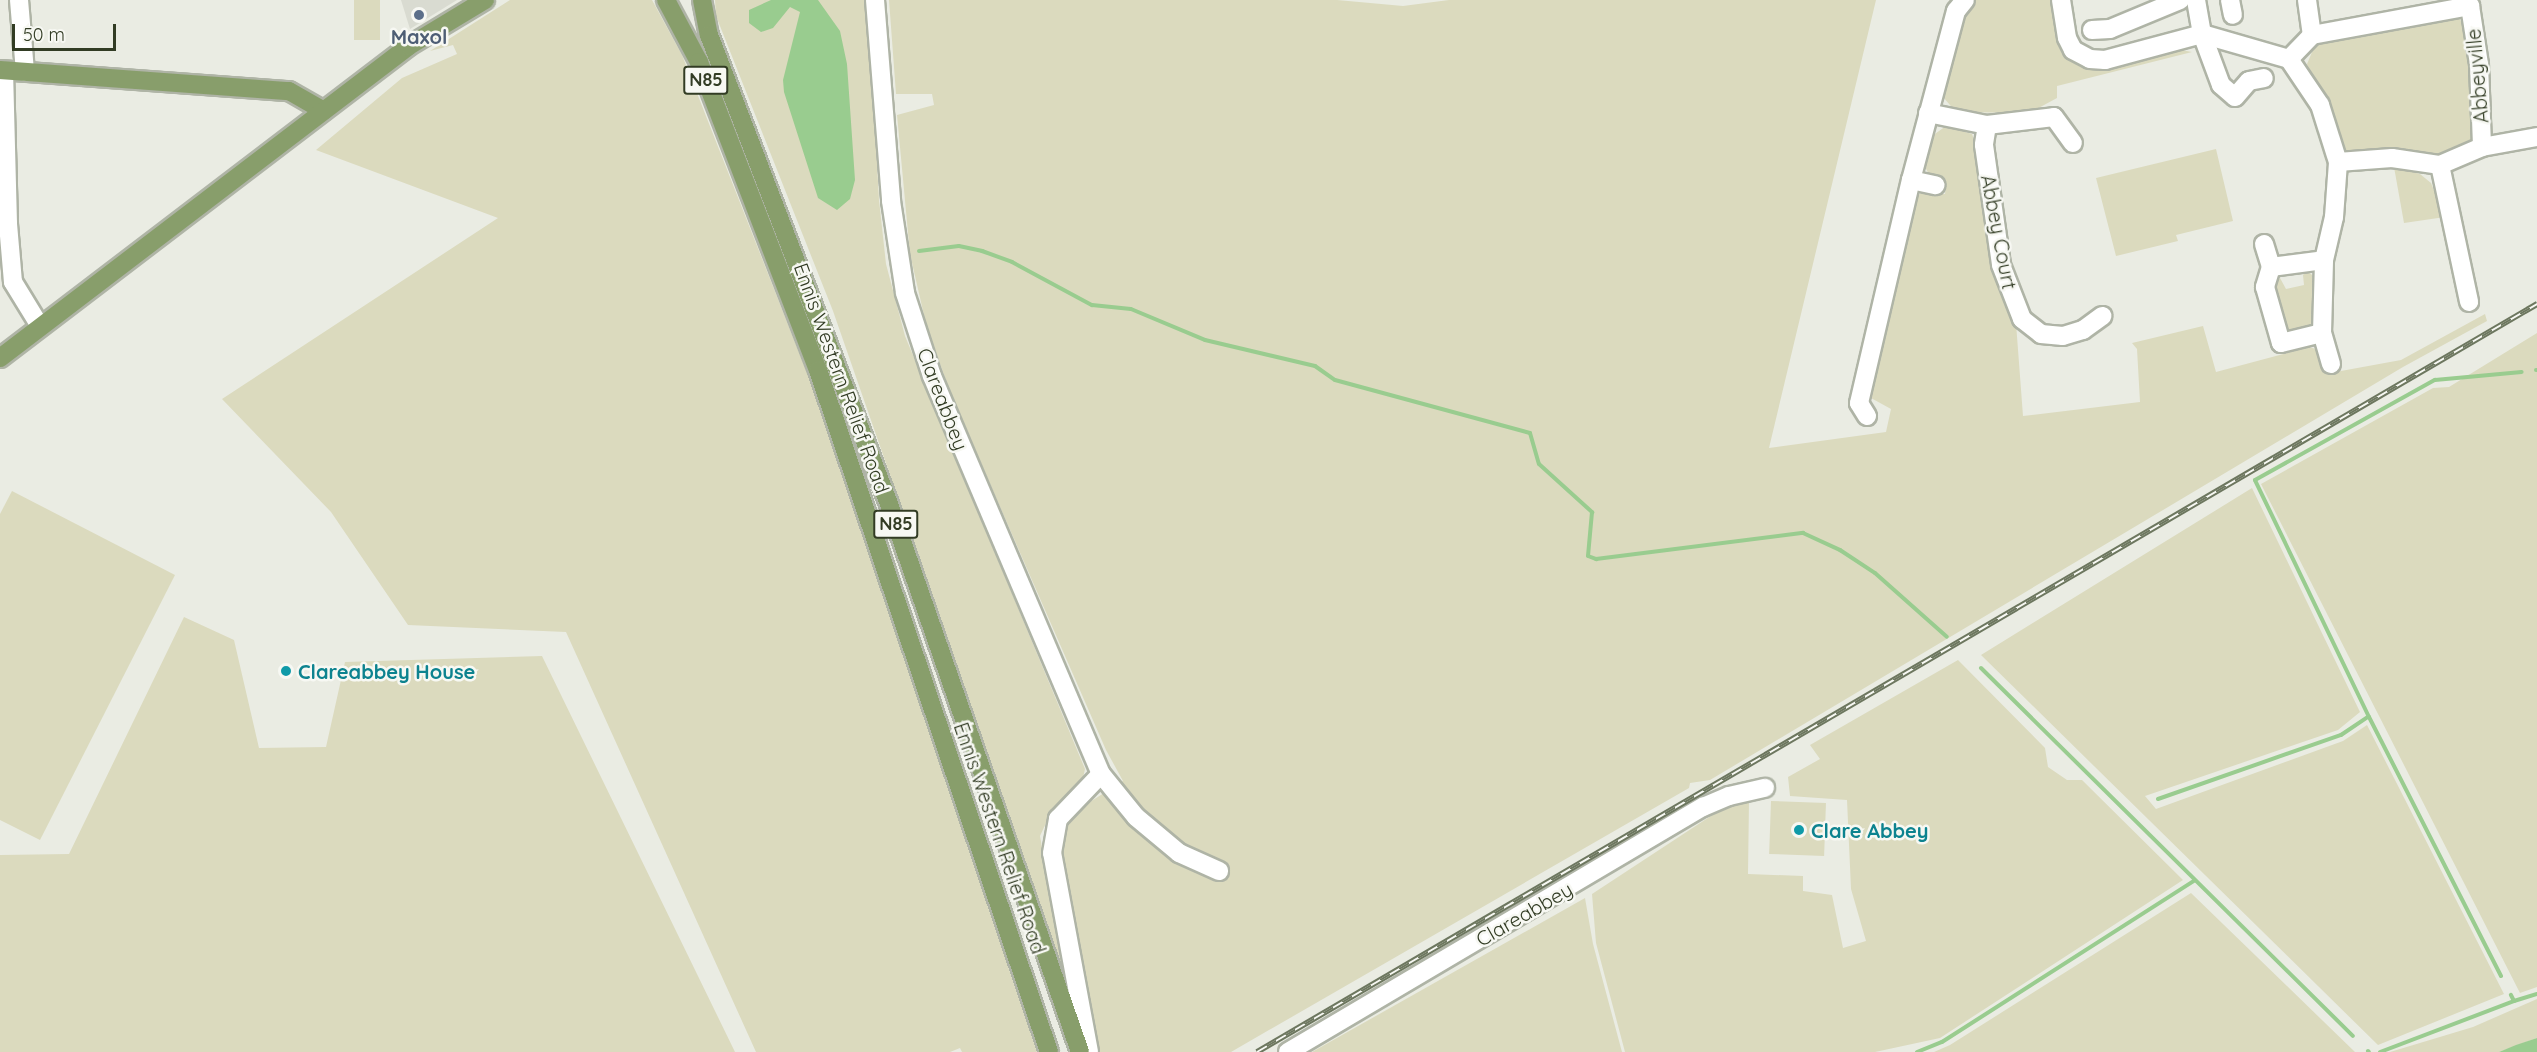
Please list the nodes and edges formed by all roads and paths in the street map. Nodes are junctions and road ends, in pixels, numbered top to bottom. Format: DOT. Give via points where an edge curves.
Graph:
graph roads {
  1 [pos="19,0"];
  2 [pos="485,0"];
  3 [pos="666,0"];
  4 [pos="702,0"];
  5 [pos="875,0"];
  6 [pos="1965,0"];
  7 [pos="2061,0"];
  8 [pos="2180,0"];
  9 [pos="2196,0"];
  10 [pos="2307,0"];
  11 [pos="2472,3"];
  12 [pos="2092,30"];
  13 [pos="2202,34"];
  14 [pos="2312,35"];
  15 [pos="2289,59"];
  16 [pos="2,70"];
  17 [pos="25,72"];
  18 [pos="2264,78"];
  19 [pos="324,111"];
  20 [pos="1928,113"];
  21 [pos="1987,125"];
  22 [pos="2537,137"];
  23 [pos="2073,143"];
  24 [pos="2482,147"];
  25 [pos="2338,162"];
  26 [pos="2440,165"];
  27 [pos="1911,180"];
  28 [pos="1935,185"];
  29 [pos="4,223"];
  30 [pos="2264,244"];
  31 [pos="2324,260"];
  32 [pos="2271,267"];
  33 [pos="2469,302"];
  34 [pos="2102,316"];
  35 [pos="40,326"];
  36 [pos="2322,333"];
  37 [pos="0,357"];
  38 [pos="2331,364"];
  39 [pos="1867,416"];
  40 [pos="1101,774"];
  41 [pos="1765,788"];
  42 [pos="1218,871"];
  43 [pos="1048,1049"];
  44 [pos="1085,1049"];
  45 [pos="1288,1052"];
  1 -- 17 [label="street"];
  2 -- 19 [label="main road" via="409,46"];
  3 -- 43 [label="main road, Ennis Western Relief Road / N85" via="699,62 818,370"];
  4 -- 44 [label="main road, Ennis Western Relief Road / N85" via="709,34 889,504"];
  5 -- 40 [label="street, Clareabbey" via="891,201 905,293 932,376"];
  6 -- 20 [label="street" via="1956,11"];
  7 -- 13 [label="street" via="2067,38 2073,50 2090,59 2105,60"];
  8 -- 12 [label="street" via="2110,29"];
  9 -- 13 [label="street"];
  10 -- 14 [label="street"];
  11 -- 14 [label="street, Abbeyville"];
  11 -- 24 [label="street, Abbeyville"];
  13 -- 15 [label="street"];
  13 -- 18 [label="street" via="2221,85 2235,97 2249,81"];
  14 -- 15 [label="street"];
  15 -- 25 [label="street" via="2320,105"];
  16 -- 17 [label="main road"];
  16 -- 29 [label="street"];
  17 -- 19 [label="main road" via="289,91"];
  19 -- 35 [label="main road"];
  20 -- 21 [label="street"];
  20 -- 27 [label="street"];
  21 -- 23 [label="street" via="2054,117"];
  21 -- 34 [label="street, Abbey Court" via="1985,157 2001,266 2022,319 2041,334 2063,336 2083,330"];
  22 -- 24 [label="street, Abbeyville"];
  24 -- 26 [label="street, Abbeyville"];
  25 -- 26 [label="street" via="2392,158"];
  25 -- 31 [label="street" via="2334,217"];
  26 -- 33 [label="street"];
  27 -- 28 [label="street"];
  27 -- 39 [label="street" via="1859,403"];
  29 -- 35 [label="street" via="13,282"];
  30 -- 32 [label="street"];
  31 -- 32 [label="street"];
  31 -- 36 [label="street"];
  32 -- 36 [label="street" via="2265,287 2281,343"];
  35 -- 37 [label="main road"];
  36 -- 38 [label="street"];
  40 -- 42 [label="street, Clareabbey" via="1136,818 1179,853"];
  40 -- 44 [label="street" via="1058,819 1052,853"];
  41 -- 45 [label="street, Clareabbey" via="1703,807"];
}
